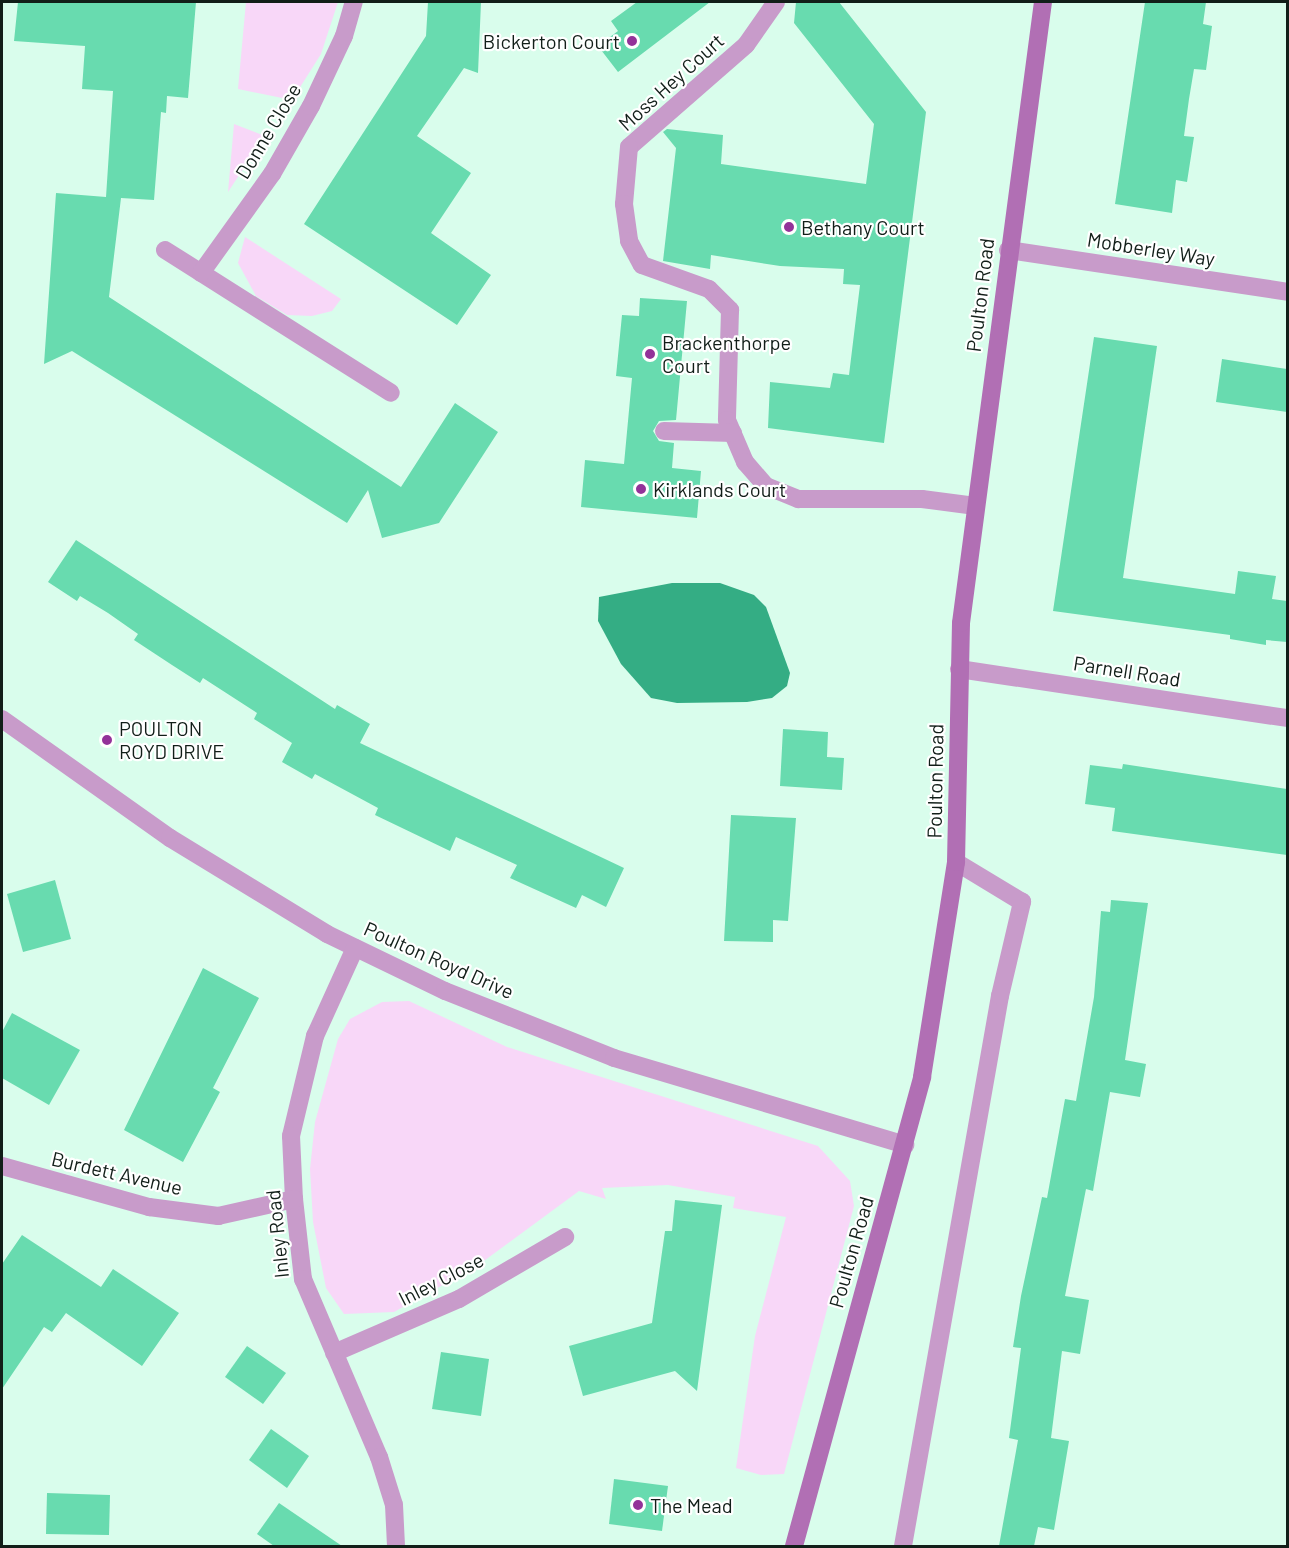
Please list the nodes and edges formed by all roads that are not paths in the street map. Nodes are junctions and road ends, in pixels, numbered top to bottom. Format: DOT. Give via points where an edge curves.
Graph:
graph roads {
  1 [pos="354,2"];
  2 [pos="776,2"];
  3 [pos="1044,2"];
  4 [pos="165,250"];
  5 [pos="1008,250"];
  6 [pos="201,273"];
  7 [pos="1287,292"];
  8 [pos="391,393"];
  9 [pos="664,431"];
  10 [pos="733,433"];
  11 [pos="976,506"];
  12 [pos="959,669"];
  13 [pos="1287,718"];
  14 [pos="2,719"];
  15 [pos="956,862"];
  16 [pos="355,948"];
  17 [pos="905,1145"];
  18 [pos="2,1166"];
  19 [pos="294,1199"];
  20 [pos="564,1237"];
  21 [pos="334,1353"];
  22 [pos="396,1546"];
  23 [pos="794,1546"];
  24 [pos="903,1546"];
  1 -- 6 [label="street, Donne Close" via="344,36 311,106 272,174"];
  2 -- 10 [label="street, Moss Hey Court" via="746,45 629,147 624,204 629,241 642,265 710,290 730,310 727,420"];
  3 -- 5 [label="street, Poulton Road"];
  4 -- 6 [label="street"];
  5 -- 7 [label="street, Mobberley Way"];
  5 -- 11 [label="street, Poulton Road"];
  6 -- 8 [label="street"];
  9 -- 10 [label="street"];
  10 -- 11 [label="street, Moss Hey Court" via="745,462 766,486 798,499 922,500"];
  11 -- 12 [label="street, Poulton Road"];
  12 -- 13 [label="street, Parnell Road"];
  12 -- 15 [label="street, Poulton Road"];
  14 -- 16 [label="street, Poulton Royd Drive" via="170,838"];
  15 -- 17 [label="street, Poulton Road" via="922,1077"];
  15 -- 24 [label="street" via="1022,902 1000,996"];
  16 -- 17 [label="street, Poulton Royd Drive" via="445,991 614,1058"];
  16 -- 19 [label="street, Inley Road" via="310,1058 291,1136"];
  17 -- 23 [label="street, Poulton Road"];
  18 -- 19 [label="street, Burdett Avenue" via="149,1207 218,1216"];
  19 -- 21 [label="street, Inley Road" via="303,1279"];
  20 -- 21 [label="street, Inley Close" via="459,1299"];
  21 -- 22 [label="street, Inley Road" via="382,1467 394,1505"];
}
